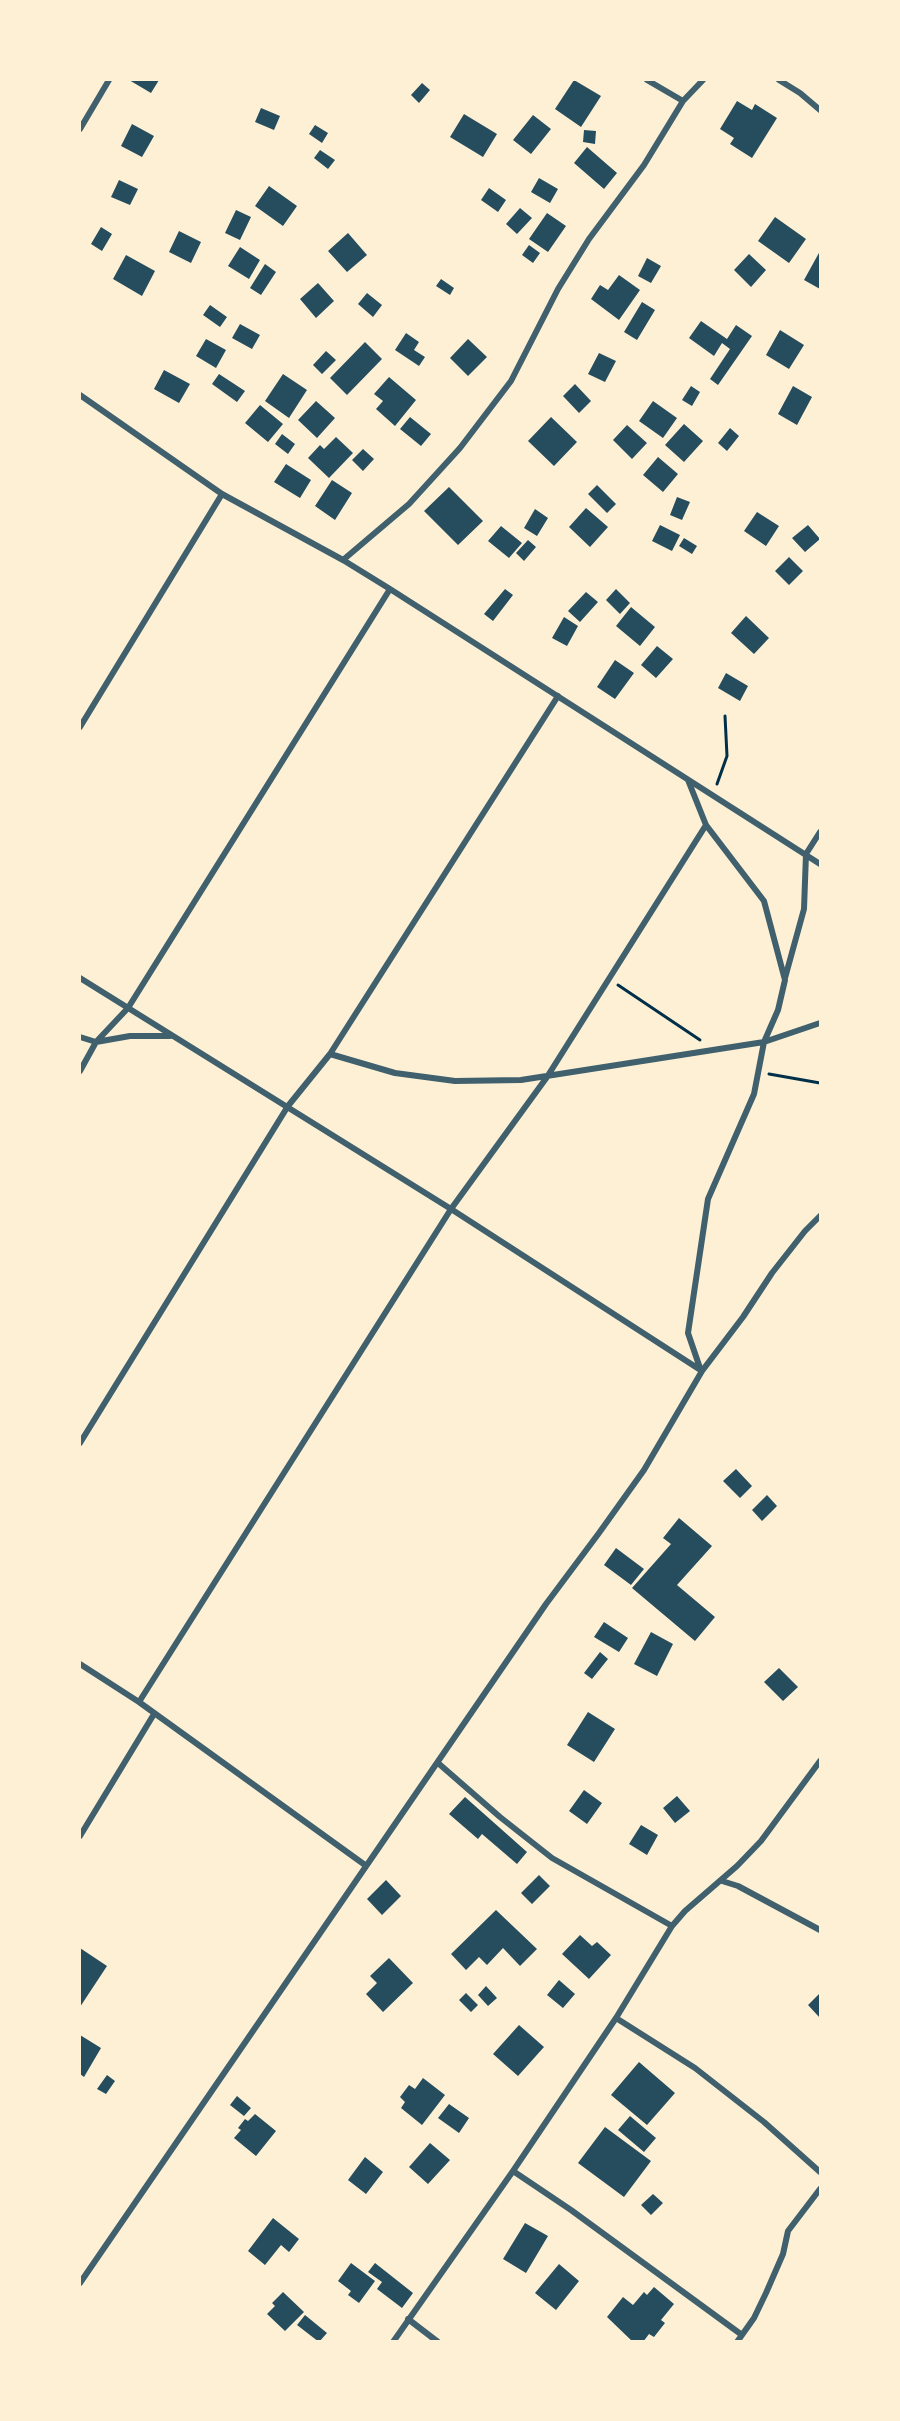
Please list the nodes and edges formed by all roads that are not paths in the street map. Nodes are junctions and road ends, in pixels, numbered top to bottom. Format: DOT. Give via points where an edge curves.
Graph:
graph roads {
  1 [pos="109,80"];
  2 [pos="647,80"];
  3 [pos="703,80"];
  4 [pos="780,80"];
  5 [pos="683,101"];
  6 [pos="820,110"];
  7 [pos="80,129"];
  8 [pos="80,395"];
  9 [pos="222,494"];
  10 [pos="343,560"];
  11 [pos="390,588"];
  12 [pos="558,696"];
  13 [pos="80,727"];
  14 [pos="688,780"];
  15 [pos="706,825"];
  16 [pos="820,832"];
  17 [pos="807,854"];
  18 [pos="820,864"];
  19 [pos="80,978"];
  20 [pos="785,980"];
  21 [pos="128,1008"];
  22 [pos="820,1023"];
  23 [pos="170,1036"];
  24 [pos="80,1037"];
  25 [pos="96,1042"];
  26 [pos="764,1042"];
  27 [pos="330,1054"];
  28 [pos="80,1071"];
  29 [pos="547,1077"];
  30 [pos="288,1106"];
  31 [pos="451,1209"];
  32 [pos="820,1216"];
  33 [pos="702,1371"];
  34 [pos="80,1443"];
  35 [pos="80,1664"];
  36 [pos="139,1702"];
  37 [pos="154,1714"];
  38 [pos="820,1761"];
  39 [pos="438,1763"];
  40 [pos="80,1836"];
  41 [pos="365,1865"];
  42 [pos="722,1881"];
  43 [pos="672,1926"];
  44 [pos="820,1930"];
  45 [pos="616,2018"];
  46 [pos="513,2171"];
  47 [pos="820,2172"];
  48 [pos="820,2190"];
  49 [pos="80,2283"];
  50 [pos="408,2319"];
  51 [pos="742,2335"];
  52 [pos="393,2342"];
  53 [pos="438,2342"];
  54 [pos="737,2342"];
  1 -- 7 [label="street"];
  2 -- 5 [label="street"];
  3 -- 5 [label="street"];
  4 -- 6 [label="street"];
  5 -- 10 [label="street" via="558,289 511,381 460,448 409,504"];
  8 -- 9 [label="street"];
  9 -- 10 [label="street"];
  9 -- 13 [label="street"];
  10 -- 11 [label="street"];
  11 -- 12 [label="street"];
  11 -- 21 [label="street"];
  12 -- 14 [label="street"];
  12 -- 27 [label="street"];
  14 -- 15 [label="street"];
  14 -- 17 [label="street"];
  15 -- 20 [label="street" via="764,901"];
  15 -- 29 [label="street"];
  16 -- 17 [label="street"];
  17 -- 18 [label="street"];
  17 -- 20 [label="street" via="804,909"];
  19 -- 21 [label="street"];
  20 -- 26 [label="street"];
  21 -- 23 [label="street"];
  21 -- 25 [label="street"];
  22 -- 26 [label="street"];
  23 -- 25 [label="street" via="130,1036"];
  23 -- 30 [label="street"];
  24 -- 25 [label="street"];
  25 -- 28 [label="street"];
  26 -- 29 [label="street"];
  26 -- 33 [label="street" via="754,1094 708,1198 688,1333"];
  27 -- 29 [label="street" via="395,1073 455,1081"];
  27 -- 30 [label="street"];
  29 -- 31 [label="street"];
  30 -- 31 [label="street"];
  30 -- 34 [label="street"];
  31 -- 33 [label="street"];
  31 -- 36 [label="street"];
  32 -- 33 [label="street" via="772,1273"];
  33 -- 39 [label="street" via="644,1470 546,1604"];
  35 -- 36 [label="street"];
  36 -- 37 [label="street"];
  37 -- 40 [label="street"];
  37 -- 41 [label="street"];
  38 -- 42 [label="street" via="761,1841"];
  39 -- 41 [label="street"];
  39 -- 43 [label="street" via="552,1858"];
  41 -- 49 [label="street"];
  42 -- 43 [label="street"];
  42 -- 44 [label="street"];
  43 -- 45 [label="street"];
  45 -- 46 [label="street"];
  45 -- 47 [label="street" via="695,2068 765,2122"];
  46 -- 50 [label="street"];
  46 -- 51 [label="street"];
  48 -- 51 [label="street" via="788,2231 783,2254 754,2318"];
  50 -- 52 [label="street"];
  50 -- 53 [label="street"];
  51 -- 54 [label="street"];
}
